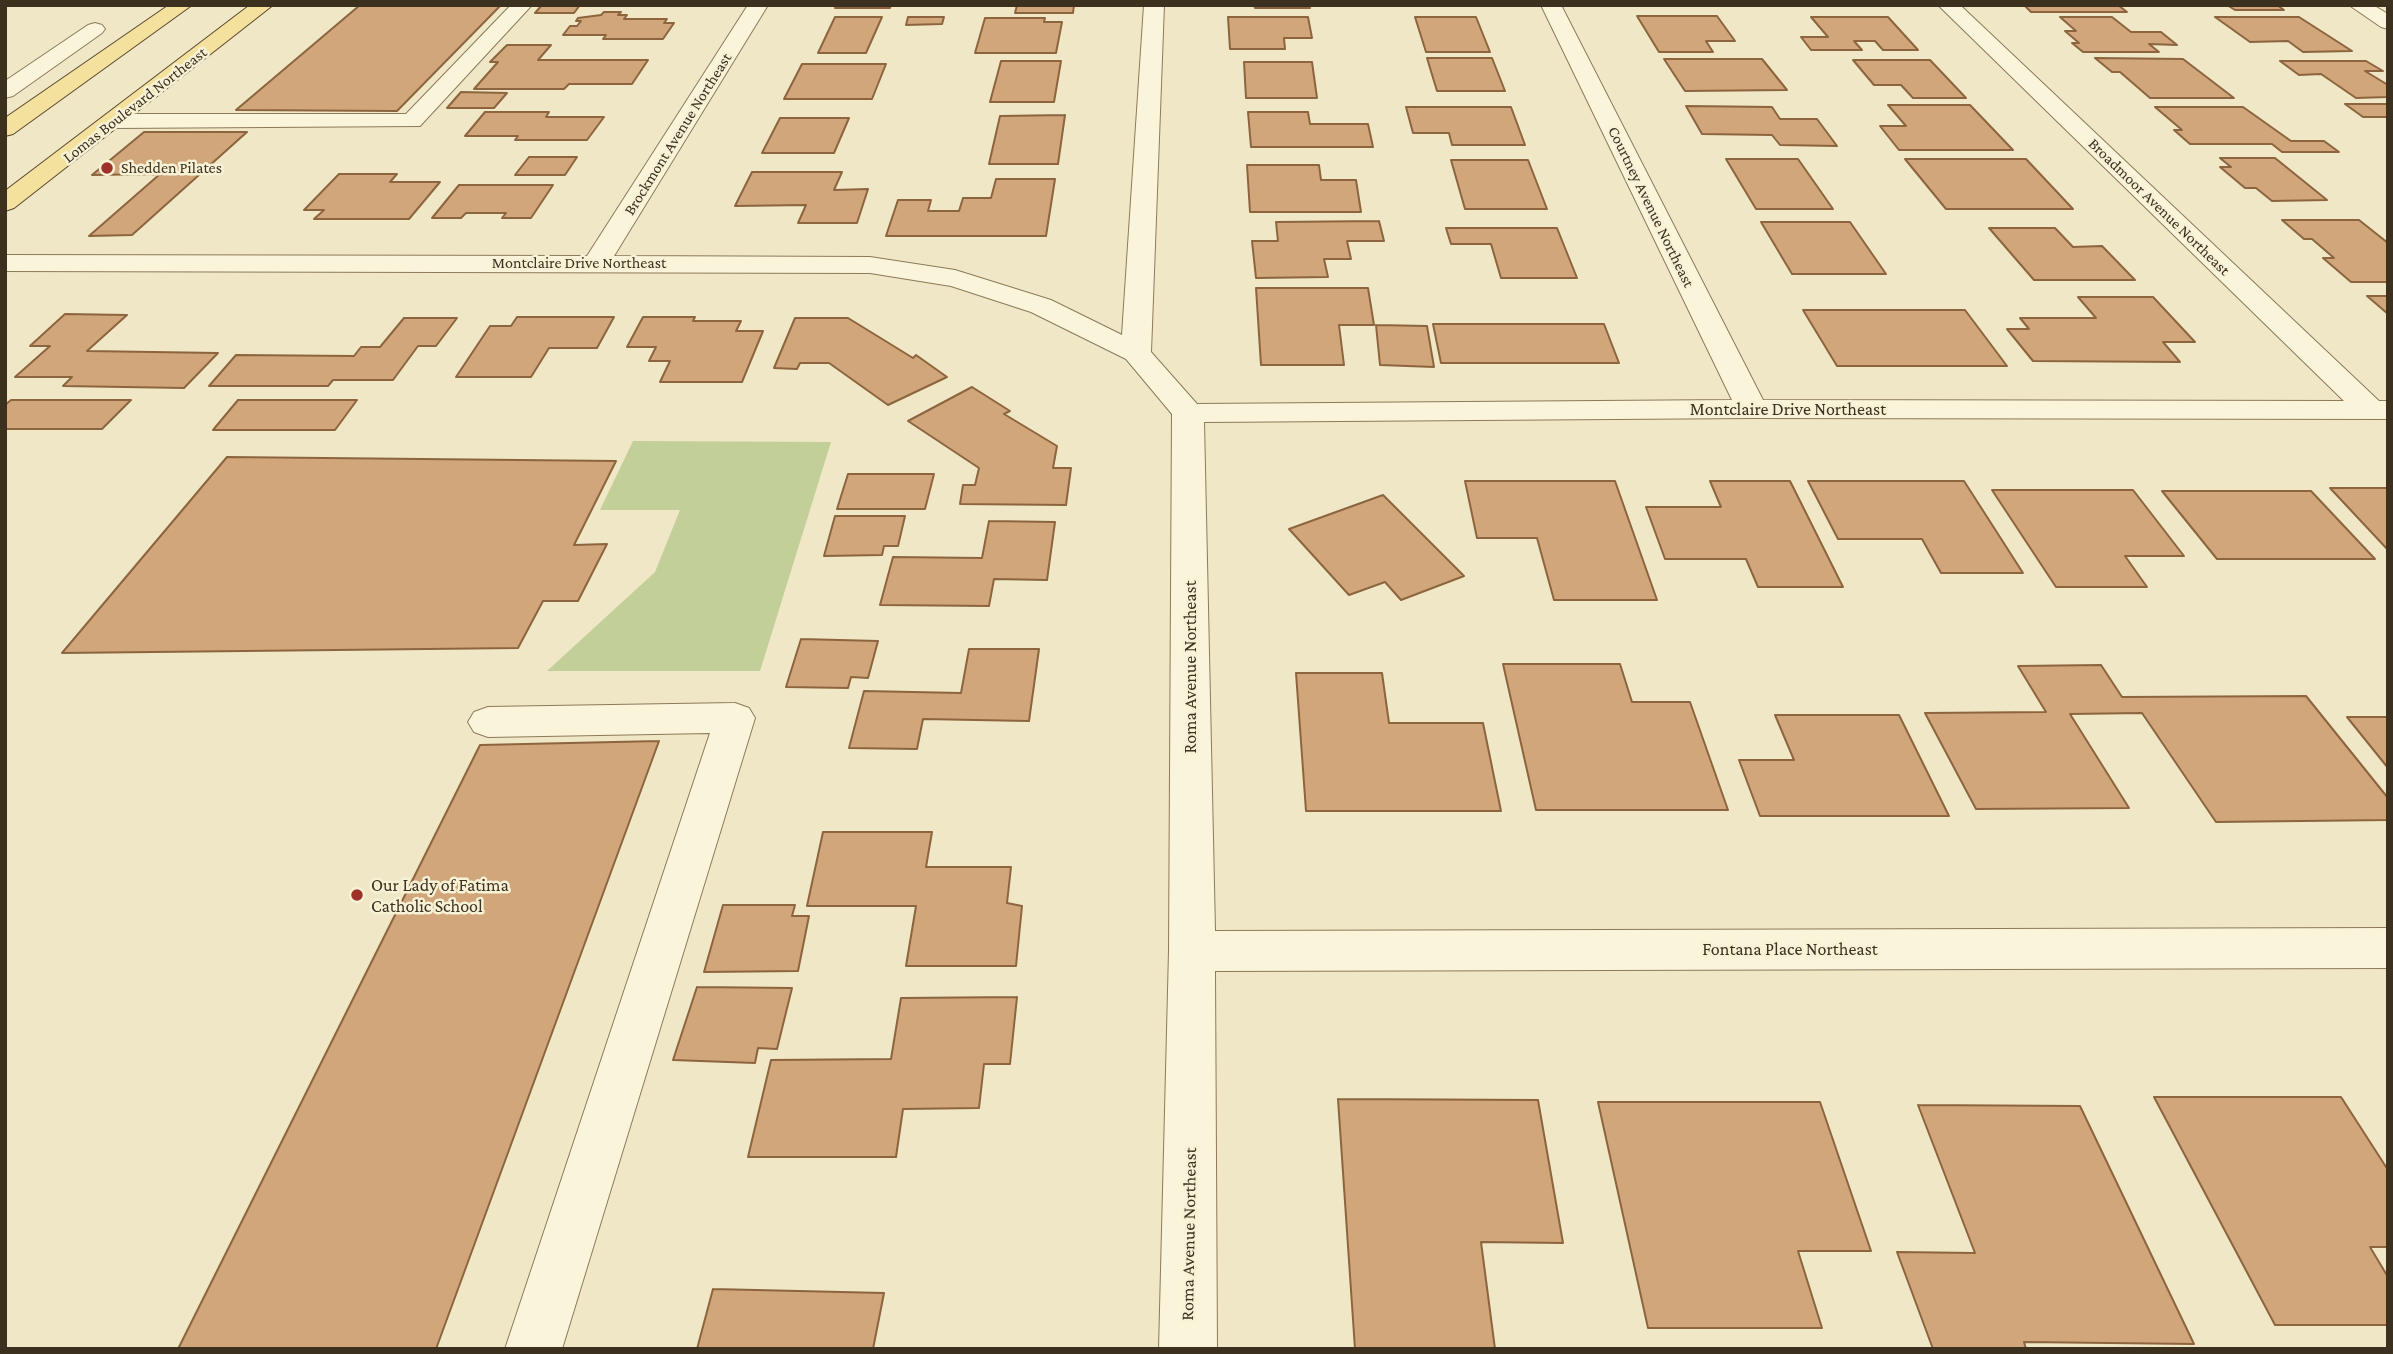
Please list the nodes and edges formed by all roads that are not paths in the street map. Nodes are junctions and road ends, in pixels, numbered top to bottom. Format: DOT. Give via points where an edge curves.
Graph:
graph roads {
  1 [pos="182,5"];
  2 [pos="263,5"];
  3 [pos="522,5"];
  4 [pos="758,5"];
  5 [pos="1154,5"];
  6 [pos="1551,5"];
  7 [pos="1948,5"];
  8 [pos="2359,5"];
  9 [pos="2388,23"];
  10 [pos="95,30"];
  11 [pos="5,91"];
  12 [pos="114,121"];
  13 [pos="5,129"];
  14 [pos="5,203"];
  15 [pos="202,234"];
  16 [pos="597,262"];
  17 [pos="5,263"];
  18 [pos="174,263"];
  19 [pos="1136,353"];
  20 [pos="1752,408"];
  21 [pos="2379,409"];
  22 [pos="1188,413"];
  23 [pos="488,722"];
  24 [pos="2388,948"];
  25 [pos="1192,951"];
  26 [pos="533,1349"];
  27 [pos="1188,1349"];
  1 -- 13 [label="main road"];
  2 -- 12 [label="main road, Lomas Boulevard Northeast"];
  3 -- 12 [label="street" via="412,121 184,115"];
  4 -- 16 [label="street, Brockmont Avenue Northeast"];
  5 -- 19 [label="street"];
  6 -- 20 [label="street, Courtney Avenue Northeast"];
  7 -- 21 [label="street, Broadmoor Avenue Northeast"];
  8 -- 9 [label="street"];
  10 -- 11 [label="street"];
  12 -- 14 [label="main road, Lomas Boulevard Northeast"];
  15 -- 18 [label="street"];
  16 -- 18 [label="street, Montclaire Drive Northeast"];
  16 -- 19 [label="street, Montclaire Drive Northeast" via="870,265 955,278 1041,306"];
  17 -- 18 [label="street, Montclaire Drive Northeast"];
  19 -- 22 [label="street"];
  20 -- 21 [label="street, Montclaire Drive Northeast"];
  20 -- 22 [label="street, Montclaire Drive Northeast"];
  22 -- 25 [label="street, Roma Avenue Northeast"];
  23 -- 26 [label="street" via="735,718"];
  24 -- 25 [label="street, Fontana Place Northeast"];
  25 -- 27 [label="street, Roma Avenue Northeast"];
}
